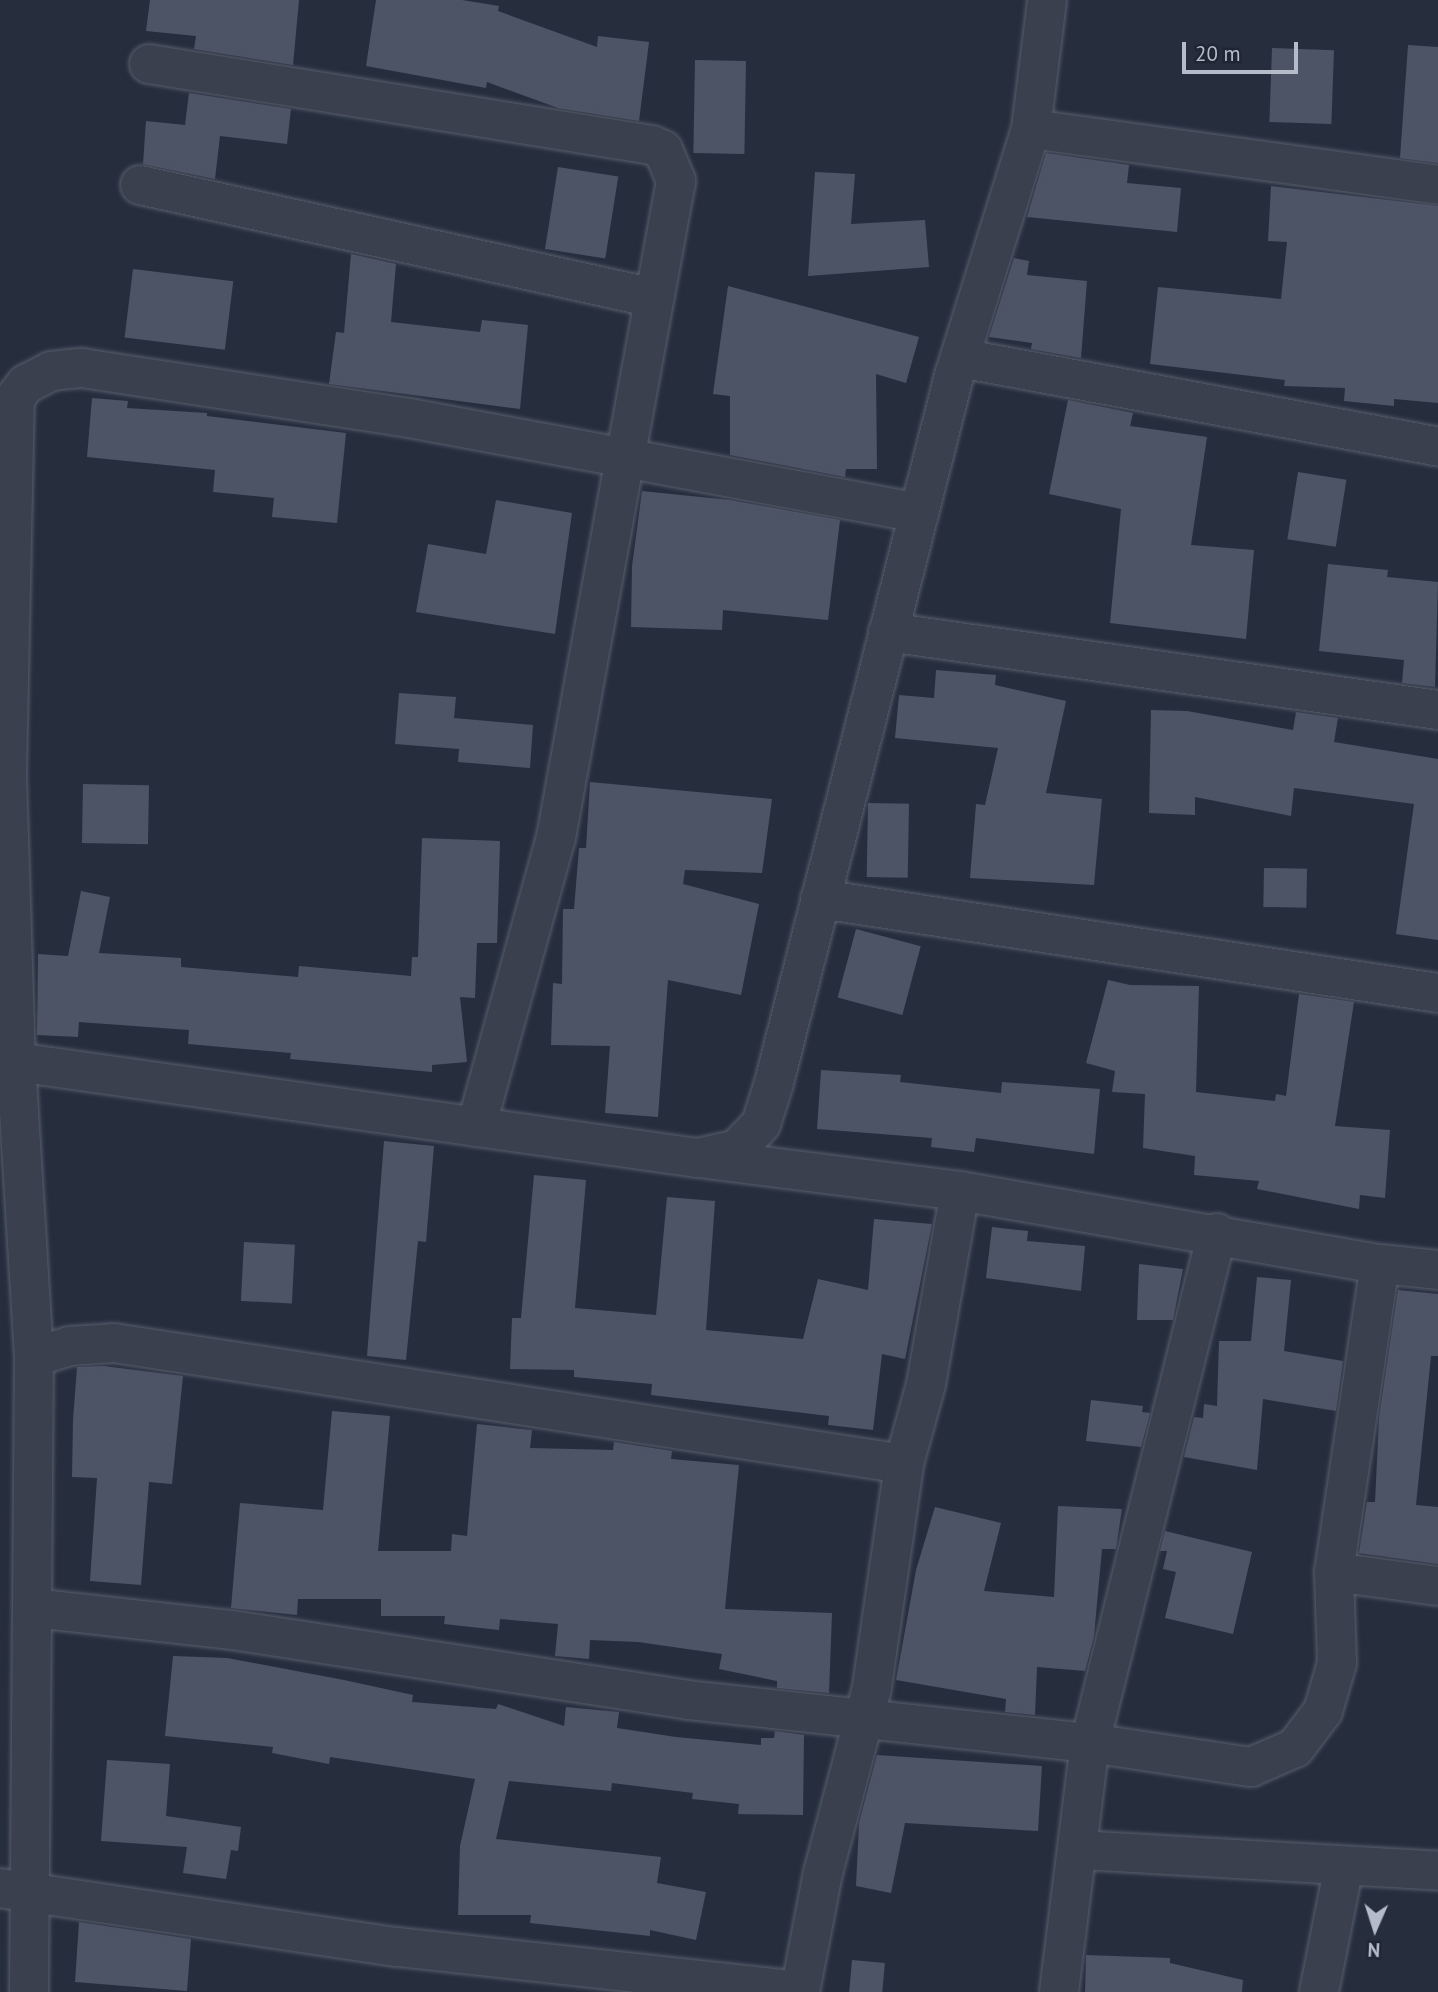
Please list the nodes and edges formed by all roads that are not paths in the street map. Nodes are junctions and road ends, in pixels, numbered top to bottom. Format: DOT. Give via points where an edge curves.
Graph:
graph roads {
  1 [pos="1047,0"];
  2 [pos="149,64"];
  3 [pos="1031,129"];
  4 [pos="139,185"];
  5 [pos="1438,185"];
  6 [pos="654,298"];
  7 [pos="960,358"];
  8 [pos="1438,447"];
  9 [pos="625,458"];
  10 [pos="919,513"];
  11 [pos="888,632"];
  12 [pos="1438,710"];
  13 [pos="820,899"];
  14 [pos="1438,993"];
  15 [pos="8,1062"];
  16 [pos="476,1127"];
  17 [pos="697,1157"];
  18 [pos="960,1191"];
  19 [pos="1217,1233"];
  20 [pos="1380,1264"];
  21 [pos="1438,1270"];
  22 [pos="34,1357"];
  23 [pos="904,1464"];
  24 [pos="1334,1572"];
  25 [pos="1438,1586"];
  26 [pos="33,1608"];
  27 [pos="864,1719"];
  28 [pos="1090,1743"];
  29 [pos="1079,1850"];
  30 [pos="1344,1866"];
  31 [pos="1438,1871"];
  32 [pos="16,1891"];
  33 [pos="29,1992"];
  34 [pos="800,1992"];
  35 [pos="1059,1992"];
  36 [pos="1319,1992"];
  1 -- 3 [label="street"];
  2 -- 6 [label="street" via="652,145 669,158 676,181"];
  3 -- 5 [label="street"];
  3 -- 7 [label="street"];
  4 -- 6 [label="street"];
  6 -- 9 [label="street"];
  7 -- 8 [label="street"];
  7 -- 10 [label="street"];
  9 -- 10 [label="street"];
  9 -- 15 [label="street" via="409,418 82,368 51,371 26,384 15,398 7,774"];
  9 -- 16 [label="street" via="556,837"];
  10 -- 11 [label="street"];
  11 -- 12 [label="street"];
  11 -- 13 [label="street"];
  13 -- 14 [label="street"];
  13 -- 17 [label="street" via="761,1124 736,1150"];
  15 -- 16 [label="street"];
  15 -- 22 [label="street"];
  16 -- 17 [label="street"];
  17 -- 18 [label="street"];
  18 -- 19 [label="street"];
  18 -- 23 [label="street" via="926,1384"];
  19 -- 20 [label="street"];
  19 -- 28 [label="street"];
  20 -- 21 [label="street"];
  20 -- 24 [label="street"];
  22 -- 23 [label="street" via="70,1346 114,1343"];
  22 -- 26 [label="street"];
  23 -- 27 [label="street"];
  24 -- 25 [label="street"];
  24 -- 28 [label="street" via="1337,1663 1323,1711 1295,1748 1251,1767"];
  26 -- 27 [label="street" via="232,1630 687,1700"];
  26 -- 32 [label="street"];
  27 -- 28 [label="street"];
  27 -- 34 [label="street" via="823,1874"];
  28 -- 29 [label="street"];
  29 -- 30 [label="street"];
  29 -- 35 [label="street"];
  30 -- 31 [label="street"];
  30 -- 36 [label="street"];
  32 -- 33 [label="street"];
  32 -- 34 [label="street" via="397,1947"];
}
